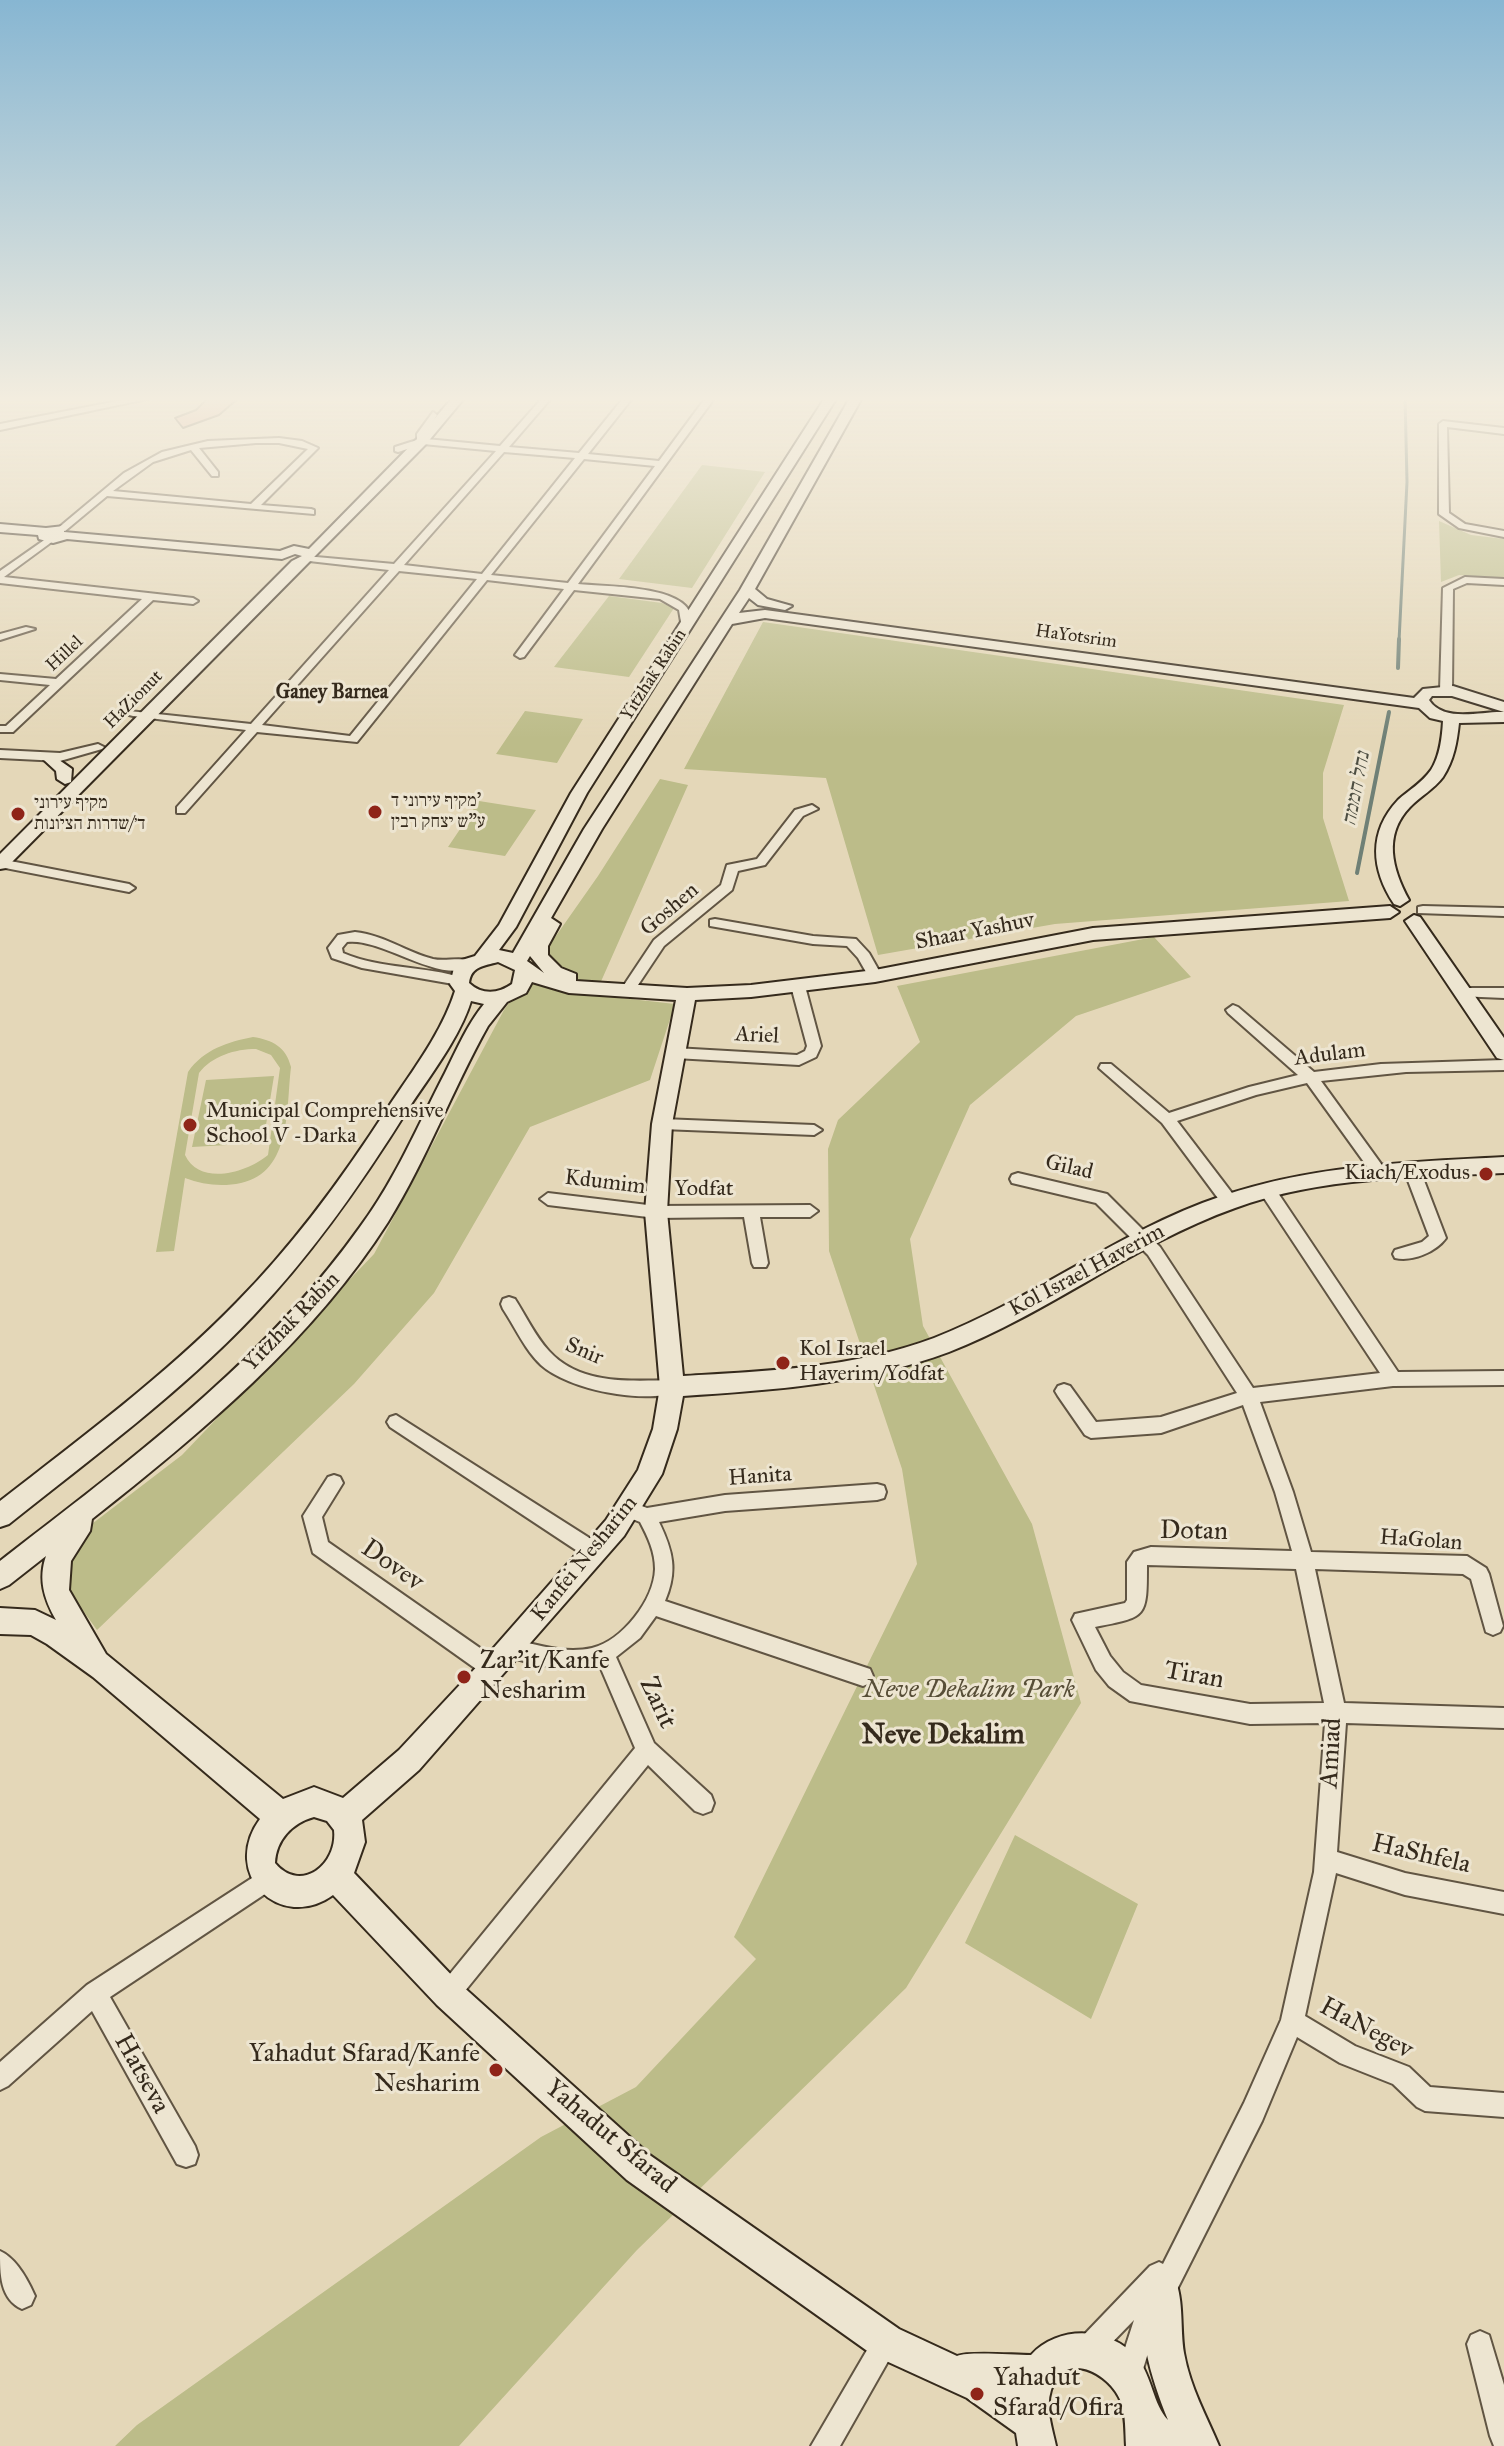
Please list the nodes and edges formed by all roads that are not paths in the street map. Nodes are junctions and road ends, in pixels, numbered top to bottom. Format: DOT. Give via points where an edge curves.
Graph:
graph roads {
  1 [pos="88,510"];
  2 [pos="293,510"];
  3 [pos="340,510"];
  4 [pos="347,510"];
  5 [pos="445,510"];
  6 [pos="536,510"];
  7 [pos="628,510"];
  8 [pos="760,510"];
  9 [pos="792,510"];
  10 [pos="1444,510"];
  11 [pos="311,512"];
  12 [pos="0,528"];
  13 [pos="64,532"];
  14 [pos="1504,534"];
  15 [pos="48,536"];
  16 [pos="296,557"];
  17 [pos="395,567"];
  18 [pos="483,576"];
  19 [pos="0,578"];
  20 [pos="1504,582"];
  21 [pos="574,585"];
  22 [pos="747,590"];
  23 [pos="151,596"];
  24 [pos="193,601"];
  25 [pos="727,621"];
  26 [pos="880,625"];
  27 [pos="686,626"];
  28 [pos="30,629"];
  29 [pos="0,637"];
  30 [pos="520,655"];
  31 [pos="0,677"];
  32 [pos="60,683"];
  33 [pos="1446,690"];
  34 [pos="1423,699"];
  35 [pos="1474,707"];
  36 [pos="1504,707"];
  37 [pos="141,714"];
  38 [pos="1504,717"];
  39 [pos="1451,719"];
  40 [pos="0,729"];
  41 [pos="256,729"];
  42 [pos="106,748"];
  43 [pos="0,754"];
  44 [pos="34,757"];
  45 [pos="52,760"];
  46 [pos="85,760"];
  47 [pos="65,779"];
  48 [pos="812,809"];
  49 [pos="181,810"];
  50 [pos="0,845"];
  51 [pos="0,863"];
  52 [pos="567,873"];
  53 [pos="129,888"];
  54 [pos="1395,906"];
  55 [pos="1504,912"];
  56 [pos="1418,915"];
  57 [pos="715,923"];
  58 [pos="388,945"];
  59 [pos="363,963"];
  60 [pos="520,965"];
  61 [pos="469,973"];
  62 [pos="875,976"];
  63 [pos="798,986"];
  64 [pos="569,987"];
  65 [pos="605,989"];
  66 [pos="627,991"];
  67 [pos="1463,993"];
  68 [pos="1504,993"];
  69 [pos="687,994"];
  70 [pos="504,996"];
  71 [pos="1233,1010"];
  72 [pos="675,1053"];
  73 [pos="1504,1053"];
  74 [pos="1504,1065"];
  75 [pos="1106,1068"];
  76 [pos="1310,1077"];
  77 [pos="1167,1119"];
  78 [pos="662,1124"];
  79 [pos="814,1130"];
  80 [pos="1504,1165"];
  81 [pos="1412,1170"];
  82 [pos="1379,1172"];
  83 [pos="1018,1179"];
  84 [pos="1268,1191"];
  85 [pos="548,1199"];
  86 [pos="1229,1201"];
  87 [pos="810,1211"];
  88 [pos="656,1212"];
  89 [pos="751,1212"];
  90 [pos="1139,1239"];
  91 [pos="1401,1254"];
  92 [pos="760,1263"];
  93 [pos="509,1304"];
  94 [pos="1504,1378"];
  95 [pos="1393,1379"];
  96 [pos="672,1387"];
  97 [pos="1064,1391"];
  98 [pos="1249,1396"];
  99 [pos="396,1422"];
  100 [pos="67,1462"];
  101 [pos="334,1483"];
  102 [pos="108,1491"];
  103 [pos="877,1492"];
  104 [pos="0,1494"];
  105 [pos="638,1512"];
  106 [pos="0,1516"];
  107 [pos="595,1552"];
  108 [pos="1304,1561"];
  109 [pos="0,1577"];
  110 [pos="652,1606"];
  111 [pos="1082,1620"];
  112 [pos="0,1621"];
  113 [pos="1493,1626"];
  114 [pos="512,1648"];
  115 [pos="604,1654"];
  116 [pos="103,1668"];
  117 [pos="493,1669"];
  118 [pos="863,1676"];
  119 [pos="1336,1713"];
  120 [pos="1504,1718"];
  121 [pos="647,1750"];
  122 [pos="703,1803"];
  123 [pos="280,1816"];
  124 [pos="344,1816"];
  125 [pos="1325,1859"];
  126 [pos="335,1875"];
  127 [pos="269,1878"];
  128 [pos="1504,1903"];
  129 [pos="95,1993"];
  130 [pos="448,1994"];
  131 [pos="1292,2021"];
  132 [pos="0,2078"];
  133 [pos="1504,2105"];
  134 [pos="186,2155"];
  135 [pos="1188,2240"];
  136 [pos="0,2264"];
  137 [pos="1162,2292"];
  138 [pos="22,2296"];
  139 [pos="1480,2344"];
  140 [pos="1089,2348"];
  141 [pos="901,2350"];
  142 [pos="1038,2373"];
  143 [pos="1129,2376"];
  144 [pos="1033,2434"];
  145 [pos="1504,2436"];
  146 [pos="1153,2439"];
  147 [pos="825,2446"];
  148 [pos="1200,2446"];
  1 -- 13 [label="street"];
  2 -- 11 [label="street"];
  3 -- 16 [label="street, HaZionut"];
  4 -- 16 [label="street, HaZionut"];
  5 -- 17 [label="street"];
  6 -- 18 [label="street"];
  7 -- 21 [label="street"];
  8 -- 27 [label="street, Yitzhak Rabin"];
  9 -- 22 [label="street, Yitzhak Rabin"];
  10 -- 14 [label="street" via="1462,526"];
  12 -- 15 [label="street"];
  13 -- 15 [label="street"];
  13 -- 16 [label="street"];
  15 -- 19 [label="street"];
  16 -- 17 [label="street"];
  16 -- 37 [label="street, HaZionut"];
  17 -- 18 [label="street"];
  17 -- 41 [label="street"];
  18 -- 21 [label="street"];
  18 -- 41 [label="street" via="353,740"];
  19 -- 23 [label="street"];
  20 -- 33 [label="street" via="1465,580 1448,588"];
  21 -- 27 [label="street" via="674,600 684,608"];
  21 -- 30 [label="street"];
  22 -- 25 [label="street, Yitzhak Rabin"];
  22 -- 26 [label="street, HaYotsrim" via="763,602"];
  23 -- 24 [label="street"];
  23 -- 32 [label="street, Hillel"];
  25 -- 26 [label="street, HaYotsrim" via="758,613"];
  25 -- 52 [label="street, Yitzhak Rabin"];
  26 -- 34 [label="street, HaYotsrim"];
  27 -- 61 [label="street, Yitzhak Rabin" via="579,793 507,927"];
  28 -- 29 [label="street"];
  31 -- 32 [label="street"];
  32 -- 40 [label="street, Hillel" via="9,730"];
  33 -- 34 [label="street"];
  33 -- 35 [label="street"];
  34 -- 39 [label="street" via="1430,711"];
  35 -- 36 [label="street"];
  35 -- 38 [label="street"];
  35 -- 39 [label="street"];
  37 -- 41 [label="street"];
  37 -- 42 [label="street, HaZionut"];
  39 -- 54 [label="street" via="1439,770 1391,819 1384,834 1383,865"];
  41 -- 49 [label="street"];
  42 -- 44 [label="street"];
  42 -- 46 [label="street, HaZionut"];
  42 -- 51 [label="street, HaZionut"];
  43 -- 44 [label="street"];
  44 -- 45 [label="street"];
  45 -- 46 [label="street"];
  45 -- 47 [label="street" via="64,769"];
  46 -- 47 [label="street, HaZionut"];
  47 -- 50 [label="street, HaZionut"];
  48 -- 66 [label="street, Goshen" via="799,813 761,862 732,868 727,887 659,943"];
  51 -- 53 [label="street"];
  52 -- 60 [label="street, Yitzhak Rabin"];
  52 -- 65 [label="street" via="562,901 539,946 539,957 561,975"];
  54 -- 56 [label="street" via="1399,918"];
  54 -- 62 [label="street, Shaar Yashuv" via="1093,934"];
  55 -- 56 [label="street"];
  56 -- 67 [label="street"];
  57 -- 62 [label="street, Goshen" via="851,942"];
  58 -- 59 [label="street"];
  58 -- 59 [label="street" via="359,936 336,944 337,955"];
  58 -- 61 [label="street"];
  59 -- 61 [label="street"];
  60 -- 61 [label="street, Shaar Yashuv" via="505,957"];
  60 -- 64 [label="street, Shaar Yashuv" via="540,979"];
  60 -- 70 [label="street, Yitzhak Rabin" via="525,974 521,986"];
  61 -- 70 [label="street, Shaar Yashuv" via="476,997"];
  61 -- 100 [label="street, Yitzhak Rabin" via="458,1012 387,1131 297,1252 186,1364"];
  62 -- 63 [label="street, Shaar Yashuv"];
  63 -- 69 [label="street, Shaar Yashuv"];
  63 -- 72 [label="street, Ariel" via="814,1046 811,1054 799,1060"];
  64 -- 65 [label="street, Shaar Yashuv"];
  64 -- 70 [label="street, Shaar Yashuv"];
  65 -- 66 [label="street, Shaar Yashuv"];
  66 -- 69 [label="street, Shaar Yashuv"];
  67 -- 68 [label="street"];
  67 -- 73 [label="street"];
  69 -- 72 [label="street, Kanfei Nesharim"];
  70 -- 102 [label="street, Yitzhak Rabin" via="474,1035 394,1192 338,1276 259,1360"];
  71 -- 76 [label="street"];
  72 -- 78 [label="street, Kanfei Nesharim"];
  74 -- 76 [label="street, Adulam"];
  75 -- 77 [label="street"];
  76 -- 77 [label="street, Adulam"];
  76 -- 82 [label="street"];
  77 -- 86 [label="street"];
  78 -- 79 [label="street"];
  78 -- 88 [label="street, Kanfei Nesharim"];
  80 -- 81 [label="street, Kol Israel Haverim"];
  81 -- 82 [label="street, Kol Israel Haverim"];
  81 -- 91 [label="street" via="1438,1238"];
  82 -- 84 [label="street, Kol Israel Haverim"];
  83 -- 90 [label="street, Gilad" via="1101,1198"];
  84 -- 86 [label="street, Kol Israel Haverim"];
  84 -- 95 [label="street"];
  85 -- 88 [label="street, Kdumim"];
  86 -- 90 [label="street, Kol Israel Haverim"];
  87 -- 89 [label="street, Yodfat"];
  88 -- 89 [label="street, Yodfat"];
  88 -- 96 [label="street, Kanfei Nesharim"];
  89 -- 92 [label="street, Yodfat"];
  90 -- 96 [label="street, Kol Israel Haverim" via="995,1320 901,1359 770,1380"];
  90 -- 98 [label="street, Amiad" via="1154,1251"];
  93 -- 96 [label="street, Snir" via="547,1361 581,1380 625,1389"];
  94 -- 95 [label="street"];
  95 -- 98 [label="street"];
  96 -- 105 [label="street, Kanfei Nesharim"];
  97 -- 98 [label="street" via="1091,1430 1161,1425"];
  98 -- 108 [label="street, Amiad"];
  99 -- 107 [label="street"];
  100 -- 104 [label="street"];
  100 -- 106 [label="street, Yitzhak Rabin"];
  101 -- 117 [label="street, Dovev" via="312,1516 320,1547"];
  102 -- 109 [label="street, Yitzhak Rabin"];
  102 -- 116 [label="street" via="75,1530 54,1568 55,1597"];
  103 -- 105 [label="street, Hanita"];
  105 -- 107 [label="street, Kanfei Nesharim"];
  105 -- 110 [label="street" via="662,1548 664,1576"];
  107 -- 114 [label="street, Kanfei Nesharim"];
  108 -- 111 [label="street, Dotan" via="1141,1558 1135,1570 1137,1603 1130,1611"];
  108 -- 113 [label="street, HaGolan" via="1467,1565 1479,1574"];
  108 -- 119 [label="street, Amiad"];
  110 -- 115 [label="street"];
  110 -- 118 [label="street"];
  111 -- 119 [label="street, Tiran" via="1103,1663 1137,1694 1250,1714"];
  112 -- 116 [label="street" via="35,1623"];
  114 -- 115 [label="street" via="559,1659"];
  114 -- 117 [label="street, Kanfei Nesharim"];
  115 -- 121 [label="street, Zarit"];
  116 -- 123 [label="street"];
  117 -- 124 [label="street, Kanfei Nesharim" via="409,1760"];
  119 -- 120 [label="street, Tiran"];
  119 -- 125 [label="street, Amiad"];
  121 -- 122 [label="street, Zarit"];
  121 -- 130 [label="street"];
  123 -- 124 [label="street" via="314,1802"];
  123 -- 127 [label="street" via="264,1840 263,1867"];
  124 -- 126 [label="street" via="351,1845"];
  125 -- 128 [label="street, HaShfela" via="1405,1884"];
  125 -- 131 [label="street, Amiad"];
  126 -- 127 [label="street" via="300,1892 287,1891"];
  126 -- 130 [label="street, Yahadut Sfarad"];
  127 -- 129 [label="street"];
  129 -- 132 [label="street"];
  129 -- 134 [label="street, Hatseva"];
  130 -- 141 [label="street, Yahadut Sfarad" via="639,2168"];
  131 -- 133 [label="street, HaNegev" via="1348,2055 1401,2075 1425,2099"];
  131 -- 135 [label="street, Amiad"];
  135 -- 137 [label="street, Amiad"];
  135 -- 140 [label="street, Amiad"];
  136 -- 138 [label="street"];
  137 -- 143 [label="street, Amiad" via="1141,2333"];
  137 -- 148 [label="street" via="1170,2377"];
  139 -- 145 [label="street"];
  140 -- 142 [label="street" via="1065,2350"];
  140 -- 143 [label="street"];
  141 -- 142 [label="street, Yahadut Sfarad" via="964,2371"];
  141 -- 144 [label="street, Yahadut Sfarad" via="981,2384 1013,2405"];
  141 -- 147 [label="street"];
  142 -- 144 [label="street" via="1031,2391"];
  143 -- 146 [label="street"];
}
